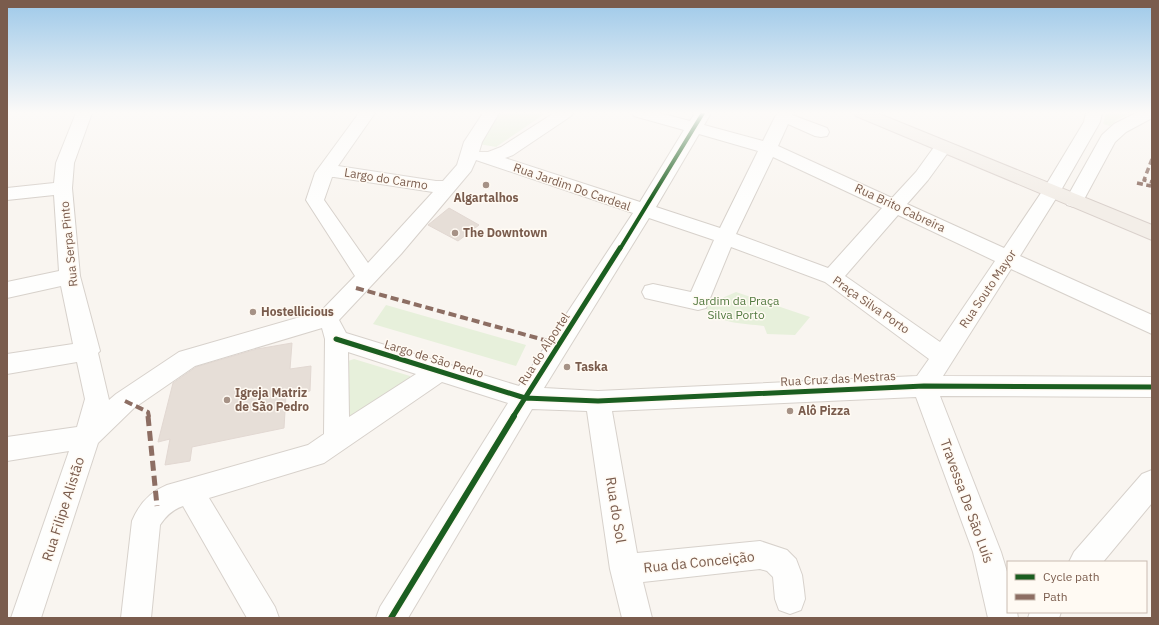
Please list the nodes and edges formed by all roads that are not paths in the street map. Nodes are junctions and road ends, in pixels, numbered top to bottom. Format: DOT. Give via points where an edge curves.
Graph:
graph roads {
  1 [pos="73,142"];
  2 [pos="346,142"];
  3 [pos="473,142"];
  4 [pos="520,142"];
  5 [pos="686,142"];
  6 [pos="753,142"];
  7 [pos="771,142"];
  8 [pos="931,142"];
  9 [pos="1080,142"];
  10 [pos="1106,142"];
  11 [pos="943,147"];
  12 [pos="768,148"];
  13 [pos="471,149"];
  14 [pos="488,158"];
  15 [pos="324,173"];
  16 [pos="448,187"];
  17 [pos="63,188"];
  18 [pos="1052,192"];
  19 [pos="7,194"];
  20 [pos="1074,202"];
  21 [pos="895,206"];
  22 [pos="644,211"];
  23 [pos="1152,233"];
  24 [pos="725,237"];
  25 [pos="1009,258"];
  26 [pos="70,276"];
  27 [pos="366,276"];
  28 [pos="832,276"];
  29 [pos="7,290"];
  30 [pos="653,292"];
  31 [pos="329,317"];
  32 [pos="1152,325"];
  33 [pos="336,339"];
  34 [pos="88,351"];
  35 [pos="943,357"];
  36 [pos="7,364"];
  37 [pos="439,372"];
  38 [pos="924,386"];
  39 [pos="1152,386"];
  40 [pos="525,398"];
  41 [pos="97,399"];
  42 [pos="598,401"];
  43 [pos="87,437"];
  44 [pos="337,439"];
  45 [pos="7,449"];
  46 [pos="1152,483"];
  47 [pos="190,492"];
  48 [pos="1085,561"];
  49 [pos="625,569"];
  50 [pos="1002,589"];
  51 [pos="790,599"];
  52 [pos="26,618"];
  53 [pos="136,618"];
  54 [pos="264,618"];
  55 [pos="391,618"];
  56 [pos="637,618"];
  57 [pos="1003,618"];
  1 -- 17 [label="street, Rua Serpa Pinto" via="65,163"];
  2 -- 15 [label="street, Largo do Carmo"];
  3 -- 13 [label="street, Largo do Carmo"];
  4 -- 14 [label="street" via="507,151"];
  5 -- 22 [label="street, Rua do Alportel"];
  6 -- 12 [label="street, Rua Brito Cabreira"];
  7 -- 12 [label="street"];
  8 -- 11 [label="main road"];
  9 -- 18 [label="street, Rua Souto Mayor"];
  10 -- 20 [label="street"];
  11 -- 18 [label="main road"];
  11 -- 21 [label="street"];
  12 -- 21 [label="street, Rua Brito Cabreira"];
  12 -- 24 [label="street"];
  13 -- 14 [label="street"];
  13 -- 16 [label="street, Largo do Carmo" via="465,168"];
  14 -- 22 [label="street, Rua Jardim Do Cardeal"];
  15 -- 16 [label="street, Largo do Carmo" via="334,171"];
  15 -- 27 [label="street, Largo do Carmo" via="315,200"];
  16 -- 27 [label="street, Largo do Carmo" via="394,249"];
  17 -- 19 [label="street"];
  17 -- 26 [label="street, Rua Serpa Pinto"];
  18 -- 20 [label="main road"];
  18 -- 25 [label="street, Rua Souto Mayor"];
  20 -- 23 [label="main road"];
  21 -- 25 [label="street, Rua Brito Cabreira"];
  21 -- 28 [label="street"];
  22 -- 24 [label="street, Rua Jardim Do Cardeal"];
  22 -- 40 [label="street, Rua do Alportel"];
  24 -- 28 [label="street, Praça Silva Porto"];
  24 -- 30 [label="street" via="698,302"];
  25 -- 32 [label="street, Rua Brito Cabreira"];
  25 -- 35 [label="street, Rua Souto Mayor"];
  26 -- 29 [label="street"];
  26 -- 34 [label="street, Rua Serpa Pinto"];
  27 -- 31 [label="street, Largo do Carmo"];
  28 -- 35 [label="street, Praça Silva Porto"];
  31 -- 33 [label="street"];
  31 -- 43 [label="street" via="187,359 125,401"];
  33 -- 37 [label="street, Largo de São Pedro"];
  33 -- 44 [label="street"];
  34 -- 36 [label="street"];
  34 -- 41 [label="street, Rua Serpa Pinto"];
  35 -- 38 [label="street, Rua Souto Mayor"];
  37 -- 40 [label="street, Largo de São Pedro"];
  37 -- 44 [label="street, Largo de São Pedro"];
  38 -- 39 [label="street, Rua Cruz das Mestras"];
  38 -- 42 [label="street, Rua Cruz das Mestras"];
  38 -- 50 [label="street, Travessa De São Luís"];
  40 -- 42 [label="street, Rua Cruz das Mestras"];
  40 -- 55 [label="street, Rua do Alportel"];
  41 -- 43 [label="street, Rua Filipe Alistão"];
  42 -- 49 [label="street, Rua do Sol"];
  43 -- 45 [label="street"];
  43 -- 52 [label="street, Rua Filipe Alistão"];
  44 -- 47 [label="street, Largo de São Pedro" via="315,455"];
  46 -- 48 [label="street"];
  47 -- 53 [label="street, Largo de São Pedro" via="167,498 157,506 146,522"];
  47 -- 54 [label="street"];
  49 -- 51 [label="street, Rua da Conceição" via="760,555 775,558 783,565 789,579"];
  49 -- 56 [label="street, Rua do Sol"];
  50 -- 57 [label="street, Travessa De São Luís"];
}
